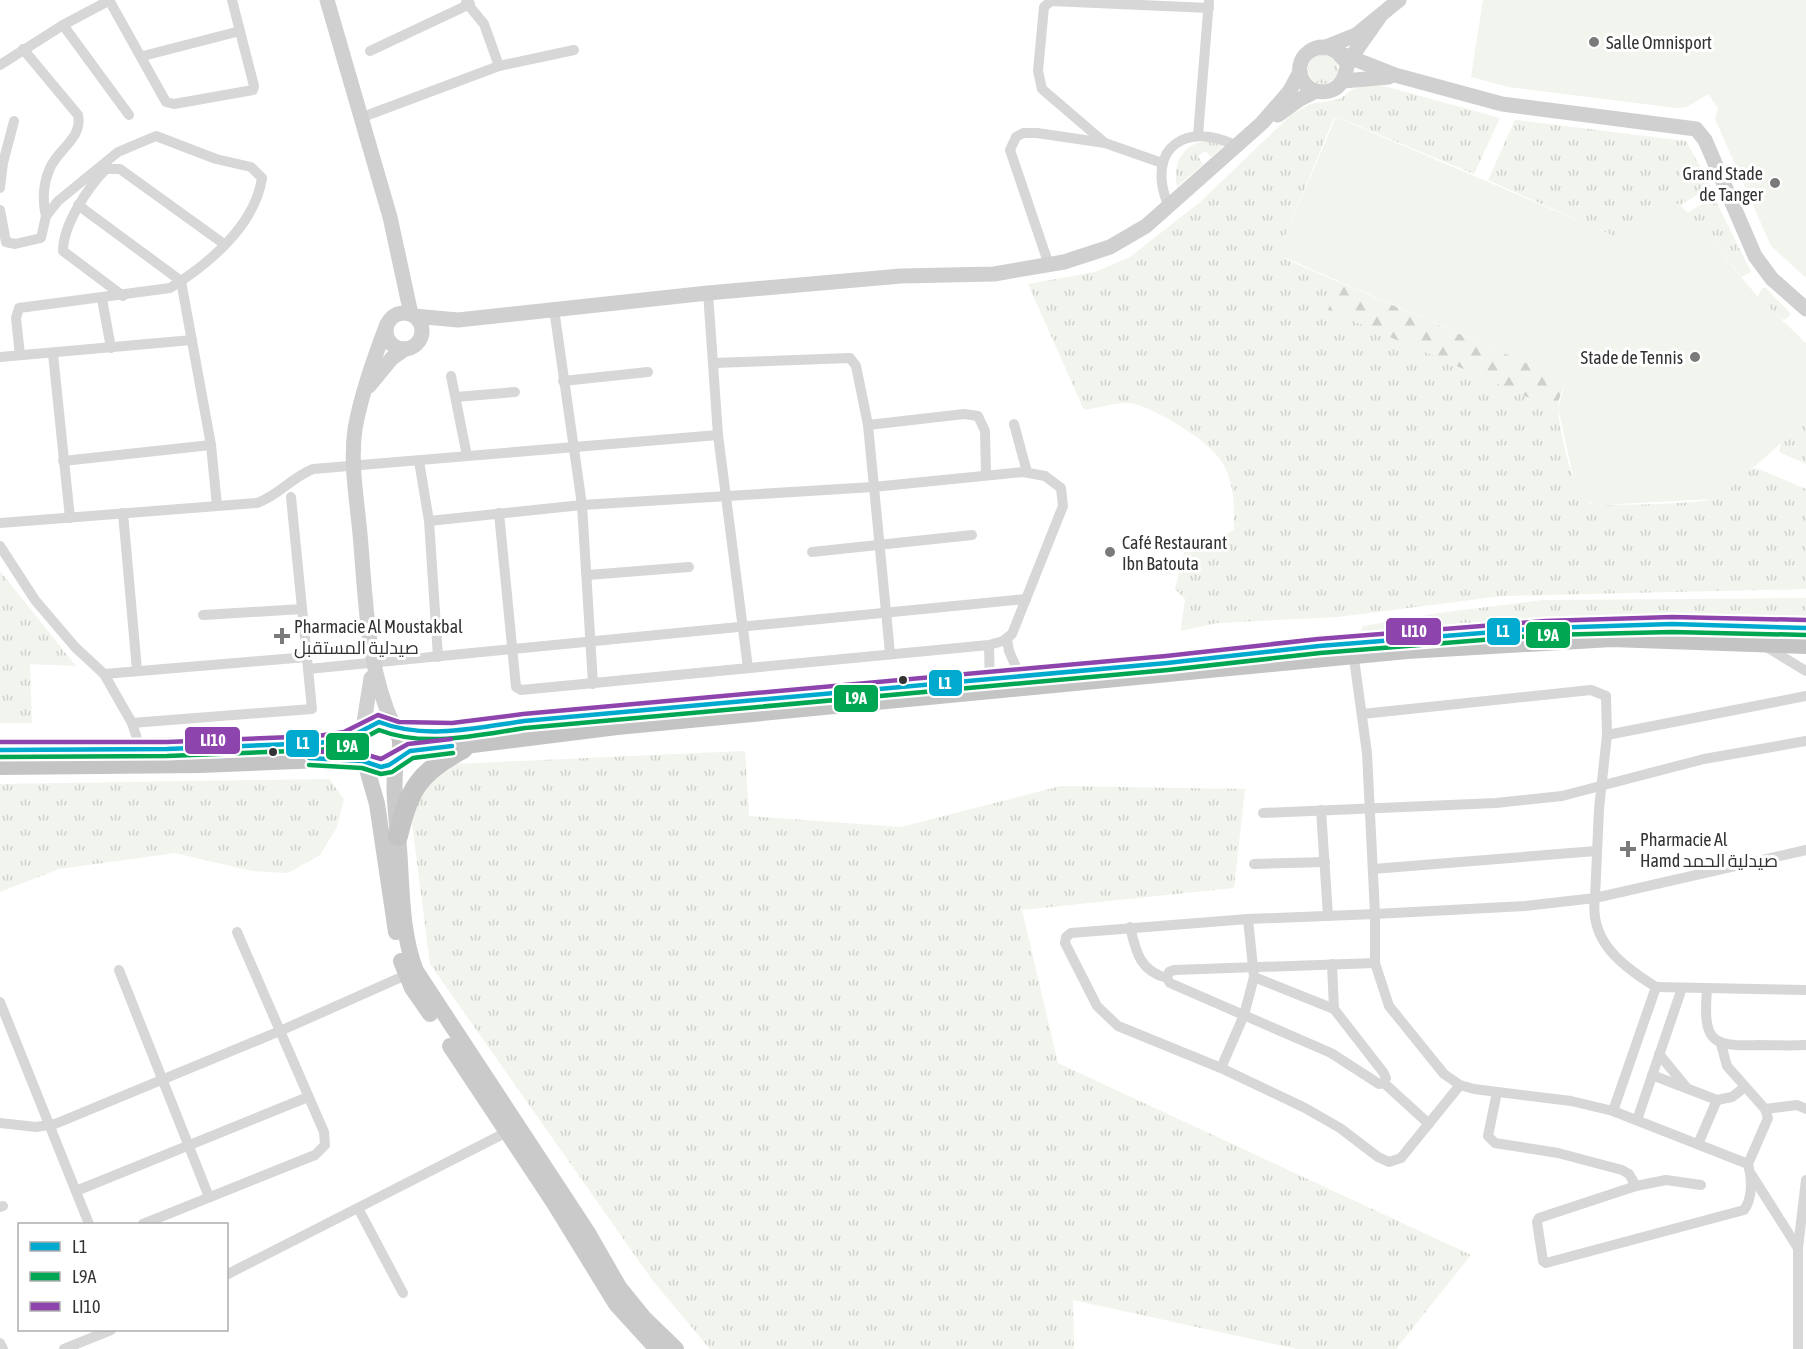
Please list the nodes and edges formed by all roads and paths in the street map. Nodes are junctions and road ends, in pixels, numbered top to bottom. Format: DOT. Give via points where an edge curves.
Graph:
graph roads {
  1 [pos="109,0"];
  2 [pos="232,0"];
  3 [pos="327,0"];
  4 [pos="1399,0"];
  5 [pos="466,2"];
  6 [pos="1115,2"];
  7 [pos="1209,4"];
  8 [pos="1379,18"];
  9 [pos="63,25"];
  10 [pos="240,31"];
  11 [pos="23,49"];
  12 [pos="574,50"];
  13 [pos="370,51"];
  14 [pos="143,57"];
  15 [pos="1341,61"];
  16 [pos="0,65"];
  17 [pos="499,66"];
  18 [pos="1300,72"];
  19 [pos="1410,79"];
  20 [pos="1316,91"];
  21 [pos="129,115"];
  22 [pos="360,117"];
  23 [pos="14,121"];
  24 [pos="1262,123"];
  25 [pos="1198,135"];
  26 [pos="1105,143"];
  27 [pos="1237,146"];
  28 [pos="1162,163"];
  29 [pos="0,188"];
  30 [pos="78,205"];
  31 [pos="1168,205"];
  32 [pos="0,210"];
  33 [pos="46,216"];
  34 [pos="224,244"];
  35 [pos="1049,265"];
  36 [pos="400,268"];
  37 [pos="182,281"];
  38 [pos="708,293"];
  39 [pos="123,296"];
  40 [pos="102,299"];
  41 [pos="554,309"];
  42 [pos="1806,309"];
  43 [pos="413,315"];
  44 [pos="458,320"];
  45 [pos="388,322"];
  46 [pos="192,340"];
  47 [pos="419,340"];
  48 [pos="111,348"];
  49 [pos="405,348"];
  50 [pos="53,354"];
  51 [pos="20,356"];
  52 [pos="0,357"];
  53 [pos="713,363"];
  54 [pos="648,372"];
  55 [pos="451,376"];
  56 [pos="563,381"];
  57 [pos="365,391"];
  58 [pos="515,392"];
  59 [pos="456,397"];
  60 [pos="1014,424"];
  61 [pos="868,425"];
  62 [pos="718,435"];
  63 [pos="211,445"];
  64 [pos="572,447"];
  65 [pos="467,456"];
  66 [pos="419,460"];
  67 [pos="63,461"];
  68 [pos="354,467"];
  69 [pos="1027,472"];
  70 [pos="986,475"];
  71 [pos="873,487"];
  72 [pos="291,497"];
  73 [pos="727,497"];
  74 [pos="582,505"];
  75 [pos="217,506"];
  76 [pos="123,513"];
  77 [pos="500,513"];
  78 [pos="70,518"];
  79 [pos="429,521"];
  80 [pos="0,523"];
  81 [pos="972,535"];
  82 [pos="880,543"];
  83 [pos="0,546"];
  84 [pos="812,552"];
  85 [pos="689,567"];
  86 [pos="588,575"];
  87 [pos="1026,599"];
  88 [pos="302,609"];
  89 [pos="885,613"];
  90 [pos="204,615"];
  91 [pos="742,627"];
  92 [pos="1806,628"];
  93 [pos="1007,639"];
  94 [pos="590,642"];
  95 [pos="1759,642"];
  96 [pos="1806,644"];
  97 [pos="989,645"];
  98 [pos="511,650"];
  99 [pos="1353,650"];
  100 [pos="890,653"];
  101 [pos="307,657"];
  102 [pos="438,657"];
  103 [pos="372,663"];
  104 [pos="748,668"];
  105 [pos="308,669"];
  106 [pos="137,670"];
  107 [pos="1806,671"];
  108 [pos="104,674"];
  109 [pos="1019,674"];
  110 [pos="990,683"];
  111 [pos="593,684"];
  112 [pos="1806,696"];
  113 [pos="1362,714"];
  114 [pos="132,723"];
  115 [pos="395,728"];
  116 [pos="362,730"];
  117 [pos="1607,735"];
  118 [pos="1806,741"];
  119 [pos="472,744"];
  120 [pos="0,750"];
  121 [pos="142,756"];
  122 [pos="397,760"];
  123 [pos="364,761"];
  124 [pos="0,765"];
  125 [pos="1602,787"];
  126 [pos="1371,808"];
  127 [pos="1321,810"];
  128 [pos="1263,813"];
  129 [pos="398,836"];
  130 [pos="1806,850"];
  131 [pos="1596,851"];
  132 [pos="1325,862"];
  133 [pos="1254,864"];
  134 [pos="1373,869"];
  135 [pos="1595,898"];
  136 [pos="1375,914"];
  137 [pos="1328,916"];
  138 [pos="1248,919"];
  139 [pos="1130,927"];
  140 [pos="237,932"];
  141 [pos="1375,963"];
  142 [pos="1332,964"];
  143 [pos="119,970"];
  144 [pos="1253,972"];
  145 [pos="406,975"];
  146 [pos="1167,978"];
  147 [pos="1656,987"];
  148 [pos="1682,988"];
  149 [pos="1707,989"];
  150 [pos="1806,990"];
  151 [pos="0,1002"];
  152 [pos="1334,1009"];
  153 [pos="1244,1015"];
  154 [pos="280,1031"];
  155 [pos="1721,1044"];
  156 [pos="1806,1046"];
  157 [pos="1659,1054"];
  158 [pos="1221,1068"];
  159 [pos="1652,1075"];
  160 [pos="163,1080"];
  161 [pos="1384,1083"];
  162 [pos="1460,1085"];
  163 [pos="1745,1087"];
  164 [pos="1688,1089"];
  165 [pos="1497,1092"];
  166 [pos="309,1097"];
  167 [pos="1717,1100"];
  168 [pos="1765,1109"];
  169 [pos="1806,1110"];
  170 [pos="1613,1111"];
  171 [pos="1637,1120"];
  172 [pos="0,1123"];
  173 [pos="1429,1124"];
  174 [pos="50,1125"];
  175 [pos="507,1132"];
  176 [pos="1698,1144"];
  177 [pos="188,1145"];
  178 [pos="1749,1169"];
  179 [pos="1806,1180"];
  180 [pos="1701,1185"];
  181 [pos="1636,1186"];
  182 [pos="76,1191"];
  183 [pos="209,1197"];
  184 [pos="359,1210"];
  185 [pos="89,1223"];
  186 [pos="144,1223"];
  187 [pos="1802,1250"];
  188 [pos="228,1274"];
  189 [pos="1797,1274"];
  190 [pos="1806,1286"];
  191 [pos="403,1293"];
  192 [pos="106,1331"];
  193 [pos="0,1342"];
  194 [pos="3,1349"];
  195 [pos="64,1349"];
  196 [pos="657,1349"];
  197 [pos="675,1349"];
  198 [pos="1797,1349"];
  1 -- 9 [label="street"];
  1 -- 14 [label="street"];
  2 -- 10 [label="street"];
  3 -- 22 [label="street"];
  4 -- 8 [label="street"];
  5 -- 13 [label="street"];
  5 -- 17 [label="street" via="484,24"];
  6 -- 7 [label="street"];
  6 -- 26 [label="street" via="1046,4 1038,71 1042,89"];
  7 -- 25 [label="street"];
  8 -- 15 [label="street"];
  8 -- 15 [label="street" via="1351,38"];
  9 -- 11 [label="street"];
  9 -- 21 [label="street"];
  10 -- 14 [label="street"];
  10 -- 14 [label="street" via="254,86 249,92 170,104"];
  11 -- 16 [label="street"];
  11 -- 33 [label="street" via="79,120 78,132 54,160 47,176"];
  12 -- 17 [label="street"];
  15 -- 18 [label="street" via="1311,50"];
  15 -- 19 [label="street"];
  15 -- 19 [label="street" via="1376,77"];
  15 -- 20 [label="street" via="1331,90"];
  17 -- 22 [label="street"];
  18 -- 20 [label="street" via="1304,82"];
  18 -- 24 [label="street" via="1289,92"];
  19 -- 42 [label="street" via="1509,106 1696,129 1705,140 1755,256 1772,279"];
  20 -- 24 [label="street"];
  22 -- 36 [label="street" via="390,217"];
  23 -- 29 [label="street"];
  24 -- 27 [label="street"];
  25 -- 27 [label="street" via="1216,136"];
  25 -- 28 [label="street" via="1173,146"];
  26 -- 28 [label="street"];
  26 -- 35 [label="street" via="1023,133 1011,143 1010,150"];
  27 -- 31 [label="street"];
  28 -- 31 [label="street" via="1162,189"];
  30 -- 34 [label="street" via="106,170 120,169"];
  30 -- 37 [label="street"];
  30 -- 39 [label="street" via="63,251"];
  31 -- 35 [label="street" via="1146,226 1110,247"];
  32 -- 33 [label="street" via="4,240 10,244 42,237"];
  33 -- 34 [label="street" via="58,201 118,152 156,136 216,159 251,167 260,174 261,186 254,207"];
  34 -- 37 [label="street"];
  35 -- 38 [label="street" via="994,274 901,276"];
  36 -- 43 [label="street"];
  36 -- 45 [label="street" via="398,293"];
  37 -- 39 [label="street" via="161,290"];
  37 -- 46 [label="street"];
  38 -- 41 [label="street"];
  38 -- 53 [label="street"];
  39 -- 40 [label="street"];
  40 -- 48 [label="street"];
  40 -- 51 [label="street" via="19,308 16,318"];
  41 -- 44 [label="street"];
  41 -- 56 [label="street"];
  43 -- 44 [label="street"];
  43 -- 45 [label="street" via="400,313"];
  43 -- 47 [label="street" via="420,324"];
  44 -- 47 [label="street"];
  45 -- 49 [label="street" via="389,341"];
  45 -- 57 [label="street"];
  46 -- 48 [label="street"];
  46 -- 63 [label="street"];
  47 -- 49 [label="street"];
  48 -- 50 [label="street"];
  49 -- 57 [label="street"];
  50 -- 51 [label="street"];
  50 -- 67 [label="street"];
  51 -- 52 [label="street"];
  53 -- 61 [label="street" via="850,358 856,366"];
  53 -- 62 [label="street"];
  54 -- 56 [label="street"];
  55 -- 59 [label="street"];
  56 -- 64 [label="street"];
  57 -- 68 [label="street" via="355,430"];
  58 -- 59 [label="street"];
  59 -- 65 [label="street"];
  60 -- 69 [label="street"];
  61 -- 70 [label="street" via="964,414 978,416 985,431"];
  61 -- 71 [label="street"];
  62 -- 64 [label="street"];
  62 -- 73 [label="street"];
  63 -- 67 [label="street"];
  63 -- 75 [label="street"];
  64 -- 65 [label="street"];
  64 -- 74 [label="street"];
  65 -- 66 [label="street"];
  66 -- 68 [label="street"];
  66 -- 79 [label="street"];
  67 -- 78 [label="street"];
  68 -- 75 [label="street" via="313,469 294,478 268,499"];
  68 -- 103 [label="street"];
  69 -- 70 [label="street"];
  69 -- 87 [label="street" via="1058,484 1064,501"];
  70 -- 71 [label="street"];
  71 -- 73 [label="street"];
  71 -- 82 [label="street"];
  72 -- 88 [label="street"];
  73 -- 74 [label="street"];
  73 -- 91 [label="street"];
  74 -- 77 [label="street"];
  74 -- 86 [label="street"];
  75 -- 76 [label="street"];
  76 -- 78 [label="street"];
  76 -- 106 [label="street"];
  77 -- 79 [label="street"];
  77 -- 98 [label="street"];
  78 -- 80 [label="street"];
  79 -- 102 [label="street"];
  81 -- 82 [label="street"];
  82 -- 84 [label="street"];
  82 -- 89 [label="street"];
  83 -- 108 [label="street" via="35,600"];
  85 -- 86 [label="street"];
  86 -- 94 [label="street"];
  87 -- 89 [label="street"];
  87 -- 93 [label="street"];
  88 -- 90 [label="street"];
  88 -- 101 [label="street"];
  89 -- 91 [label="street"];
  89 -- 100 [label="street"];
  91 -- 94 [label="street"];
  91 -- 104 [label="street"];
  92 -- 99 [label="highway" via="1672,624 1557,627"];
  93 -- 97 [label="street"];
  93 -- 109 [label="street"];
  94 -- 98 [label="street"];
  94 -- 111 [label="street"];
  95 -- 96 [label="highway"];
  95 -- 99 [label="highway" via="1612,637"];
  95 -- 107 [label="street"];
  97 -- 100 [label="street"];
  97 -- 110 [label="street"];
  98 -- 102 [label="street"];
  98 -- 111 [label="street" via="518,689"];
  99 -- 109 [label="highway"];
  99 -- 110 [label="highway"];
  99 -- 113 [label="street"];
  100 -- 104 [label="street"];
  101 -- 105 [label="street"];
  101 -- 106 [label="street"];
  102 -- 103 [label="street"];
  103 -- 105 [label="street"];
  103 -- 115 [label="street" via="380,696"];
  103 -- 116 [label="street" via="369,705"];
  104 -- 111 [label="street"];
  105 -- 114 [label="street" via="312,709"];
  106 -- 108 [label="street"];
  108 -- 114 [label="street"];
  109 -- 110 [label="highway"];
  110 -- 115 [label="highway" via="524,721 452,731"];
  110 -- 119 [label="highway"];
  112 -- 117 [label="street"];
  113 -- 117 [label="street" via="1591,690 1606,696"];
  113 -- 126 [label="street"];
  114 -- 121 [label="street"];
  115 -- 116 [label="highway" via="379,722"];
  115 -- 122 [label="highway" via="402,740"];
  116 -- 121 [label="highway" via="346,739 320,743"];
  116 -- 123 [label="highway" via="357,746"];
  117 -- 125 [label="street"];
  118 -- 125 [label="street" via="1704,759"];
  119 -- 122 [label="highway" via="416,750"];
  119 -- 129 [label="highway" via="439,761 415,785"];
  120 -- 121 [label="highway"];
  121 -- 123 [label="highway"];
  121 -- 124 [label="highway"];
  122 -- 123 [label="highway" via="381,767"];
  122 -- 129 [label="main road" via="392,790"];
  123 -- 145 [label="main road" via="377,804 400,958"];
  125 -- 126 [label="street" via="1496,803"];
  125 -- 131 [label="street"];
  126 -- 127 [label="street"];
  126 -- 134 [label="street"];
  127 -- 128 [label="street"];
  127 -- 132 [label="street"];
  129 -- 197 [label="main road" via="408,946 416,971 619,1287"];
  130 -- 135 [label="street"];
  131 -- 134 [label="street"];
  131 -- 135 [label="street"];
  132 -- 133 [label="street"];
  132 -- 137 [label="street"];
  134 -- 136 [label="street"];
  135 -- 136 [label="street"];
  135 -- 147 [label="street" via="1599,937 1609,951"];
  136 -- 137 [label="street"];
  136 -- 141 [label="street"];
  137 -- 138 [label="street"];
  138 -- 139 [label="street"];
  138 -- 144 [label="street"];
  139 -- 146 [label="street" via="1144,966 1152,974"];
  139 -- 158 [label="street" via="1071,933 1066,937 1065,943 1097,1006 1118,1026"];
  140 -- 154 [label="street"];
  141 -- 142 [label="street"];
  141 -- 162 [label="street" via="1389,1006 1444,1074"];
  142 -- 144 [label="street"];
  142 -- 152 [label="street"];
  143 -- 160 [label="street"];
  144 -- 146 [label="street" via="1174,970 1168,972"];
  144 -- 152 [label="street"];
  144 -- 153 [label="street"];
  145 -- 154 [label="street"];
  145 -- 175 [label="main road"];
  146 -- 153 [label="street" via="1170,983"];
  147 -- 148 [label="street"];
  147 -- 170 [label="street"];
  148 -- 149 [label="street"];
  148 -- 157 [label="street"];
  149 -- 150 [label="street"];
  149 -- 155 [label="street" via="1710,1032"];
  151 -- 174 [label="street"];
  152 -- 161 [label="street" via="1383,1072"];
  153 -- 158 [label="street"];
  153 -- 161 [label="street" via="1331,1053 1378,1084"];
  154 -- 160 [label="street"];
  154 -- 166 [label="street"];
  155 -- 156 [label="street"];
  155 -- 163 [label="street" via="1727,1066"];
  157 -- 159 [label="street"];
  157 -- 164 [label="street"];
  158 -- 173 [label="street" via="1305,1108 1389,1162 1401,1158"];
  159 -- 164 [label="street"];
  159 -- 171 [label="street"];
  160 -- 174 [label="street"];
  160 -- 177 [label="street"];
  161 -- 173 [label="street"];
  162 -- 165 [label="street"];
  162 -- 173 [label="street"];
  163 -- 167 [label="street" via="1732,1097"];
  163 -- 168 [label="street"];
  164 -- 167 [label="street"];
  165 -- 170 [label="street" via="1571,1101"];
  165 -- 181 [label="street" via="1488,1136 1495,1143 1613,1167 1629,1174"];
  166 -- 177 [label="street"];
  166 -- 183 [label="street" via="326,1138 321,1151"];
  167 -- 176 [label="street"];
  168 -- 169 [label="street" via="1797,1105"];
  168 -- 178 [label="street" via="1768,1118"];
  170 -- 171 [label="street"];
  171 -- 176 [label="street"];
  172 -- 174 [label="street"];
  174 -- 182 [label="street"];
  175 -- 184 [label="street"];
  175 -- 196 [label="main road" via="616,1305"];
  176 -- 178 [label="street"];
  177 -- 182 [label="street"];
  177 -- 183 [label="street"];
  178 -- 181 [label="street" via="1750,1199 1744,1210 1544,1261 1539,1218"];
  178 -- 187 [label="street"];
  179 -- 187 [label="street"];
  180 -- 181 [label="street" via="1666,1180"];
  182 -- 185 [label="street"];
  183 -- 186 [label="street"];
  184 -- 188 [label="street"];
  184 -- 191 [label="street"];
  187 -- 189 [label="street"];
  189 -- 190 [label="street"];
  189 -- 198 [label="street"];
  192 -- 195 [label="street"];
  193 -- 194 [label="street"];
}
